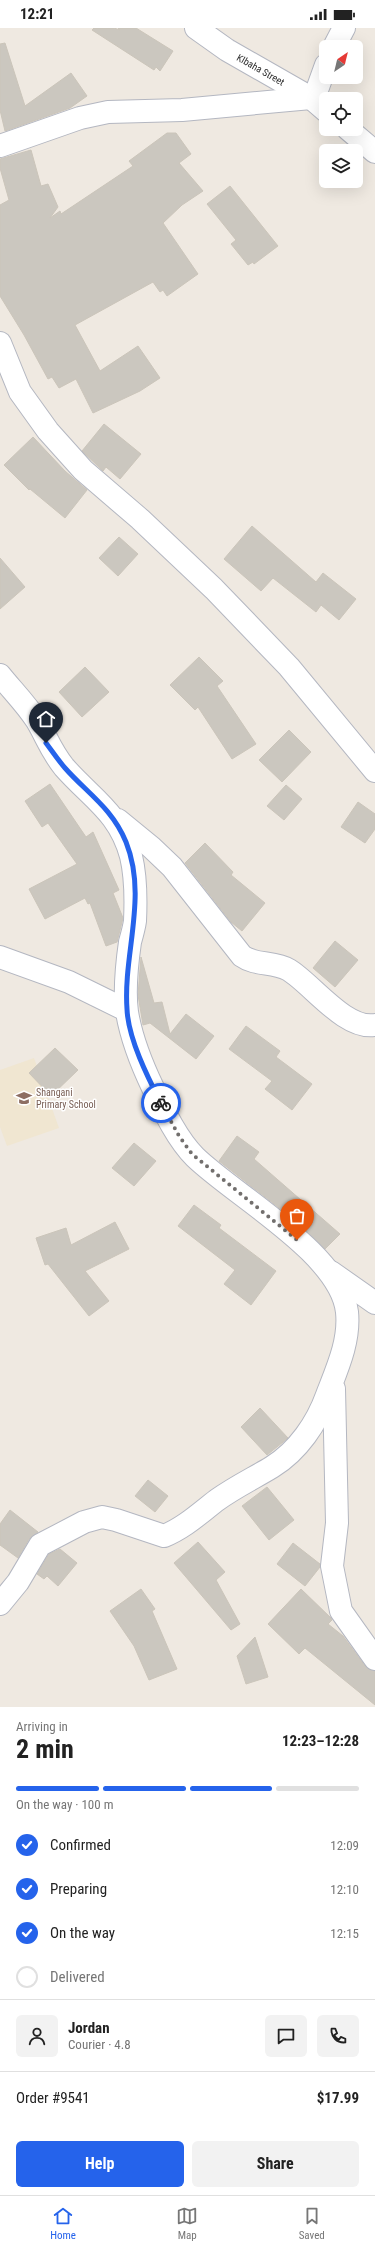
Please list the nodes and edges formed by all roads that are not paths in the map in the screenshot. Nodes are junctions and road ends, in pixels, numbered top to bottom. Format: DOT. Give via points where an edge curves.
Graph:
graph roads {
  1 [pos="196,28"];
  2 [pos="224,28"];
  3 [pos="344,28"];
  4 [pos="338,40"];
  5 [pos="228,50"];
  6 [pos="322,84"];
  7 [pos="318,100"];
  8 [pos="356,136"];
  9 [pos="0,146"];
  10 [pos="375,152"];
  11 [pos="0,343"];
  12 [pos="0,675"];
  13 [pos="375,771"];
  14 [pos="111,815"];
  15 [pos="0,957"];
  16 [pos="126,1010"];
  17 [pos="375,1025"];
  18 [pos="327,1269"];
  19 [pos="375,1303"];
  20 [pos="333,1379"];
  21 [pos="0,1604"];
  22 [pos="375,1660"];
  1 -- 5 [label="street, KIbaha Street"];
  2 -- 5 [label="street"];
  3 -- 4 [label="street"];
  5 -- 7 [label="street, KIbaha Street"];
  6 -- 7 [label="street"];
  7 -- 9 [label="street" via="182,110 108,112 80,118"];
  8 -- 10 [label="street"];
  11 -- 13 [label="street" via="20,392 48,431 83,470 140,519 214,589 289,667"];
  12 -- 14 [label="street" via="36,721 46,743 65,768 102,802"];
  14 -- 16 [label="street" via="126,840 135,885 135,923 127,970"];
  14 -- 17 [label="street" via="172,867 242,956 250,962 289,970 347,1017 362,1025"];
  15 -- 16 [label="street" via="69,982"];
  16 -- 18 [label="street" via="153,1088 179,1136 192,1154 256,1204"];
  18 -- 19 [label="street"];
  18 -- 20 [label="street" via="347,1310 345,1342"];
  20 -- 21 [label="street" via="314,1424 289,1454 273,1467 246,1481 176,1531 164,1536 102,1517 84,1522 40,1545 18,1582"];
  20 -- 22 [label="street" via="337,1524 332,1566 341,1611"];
}
